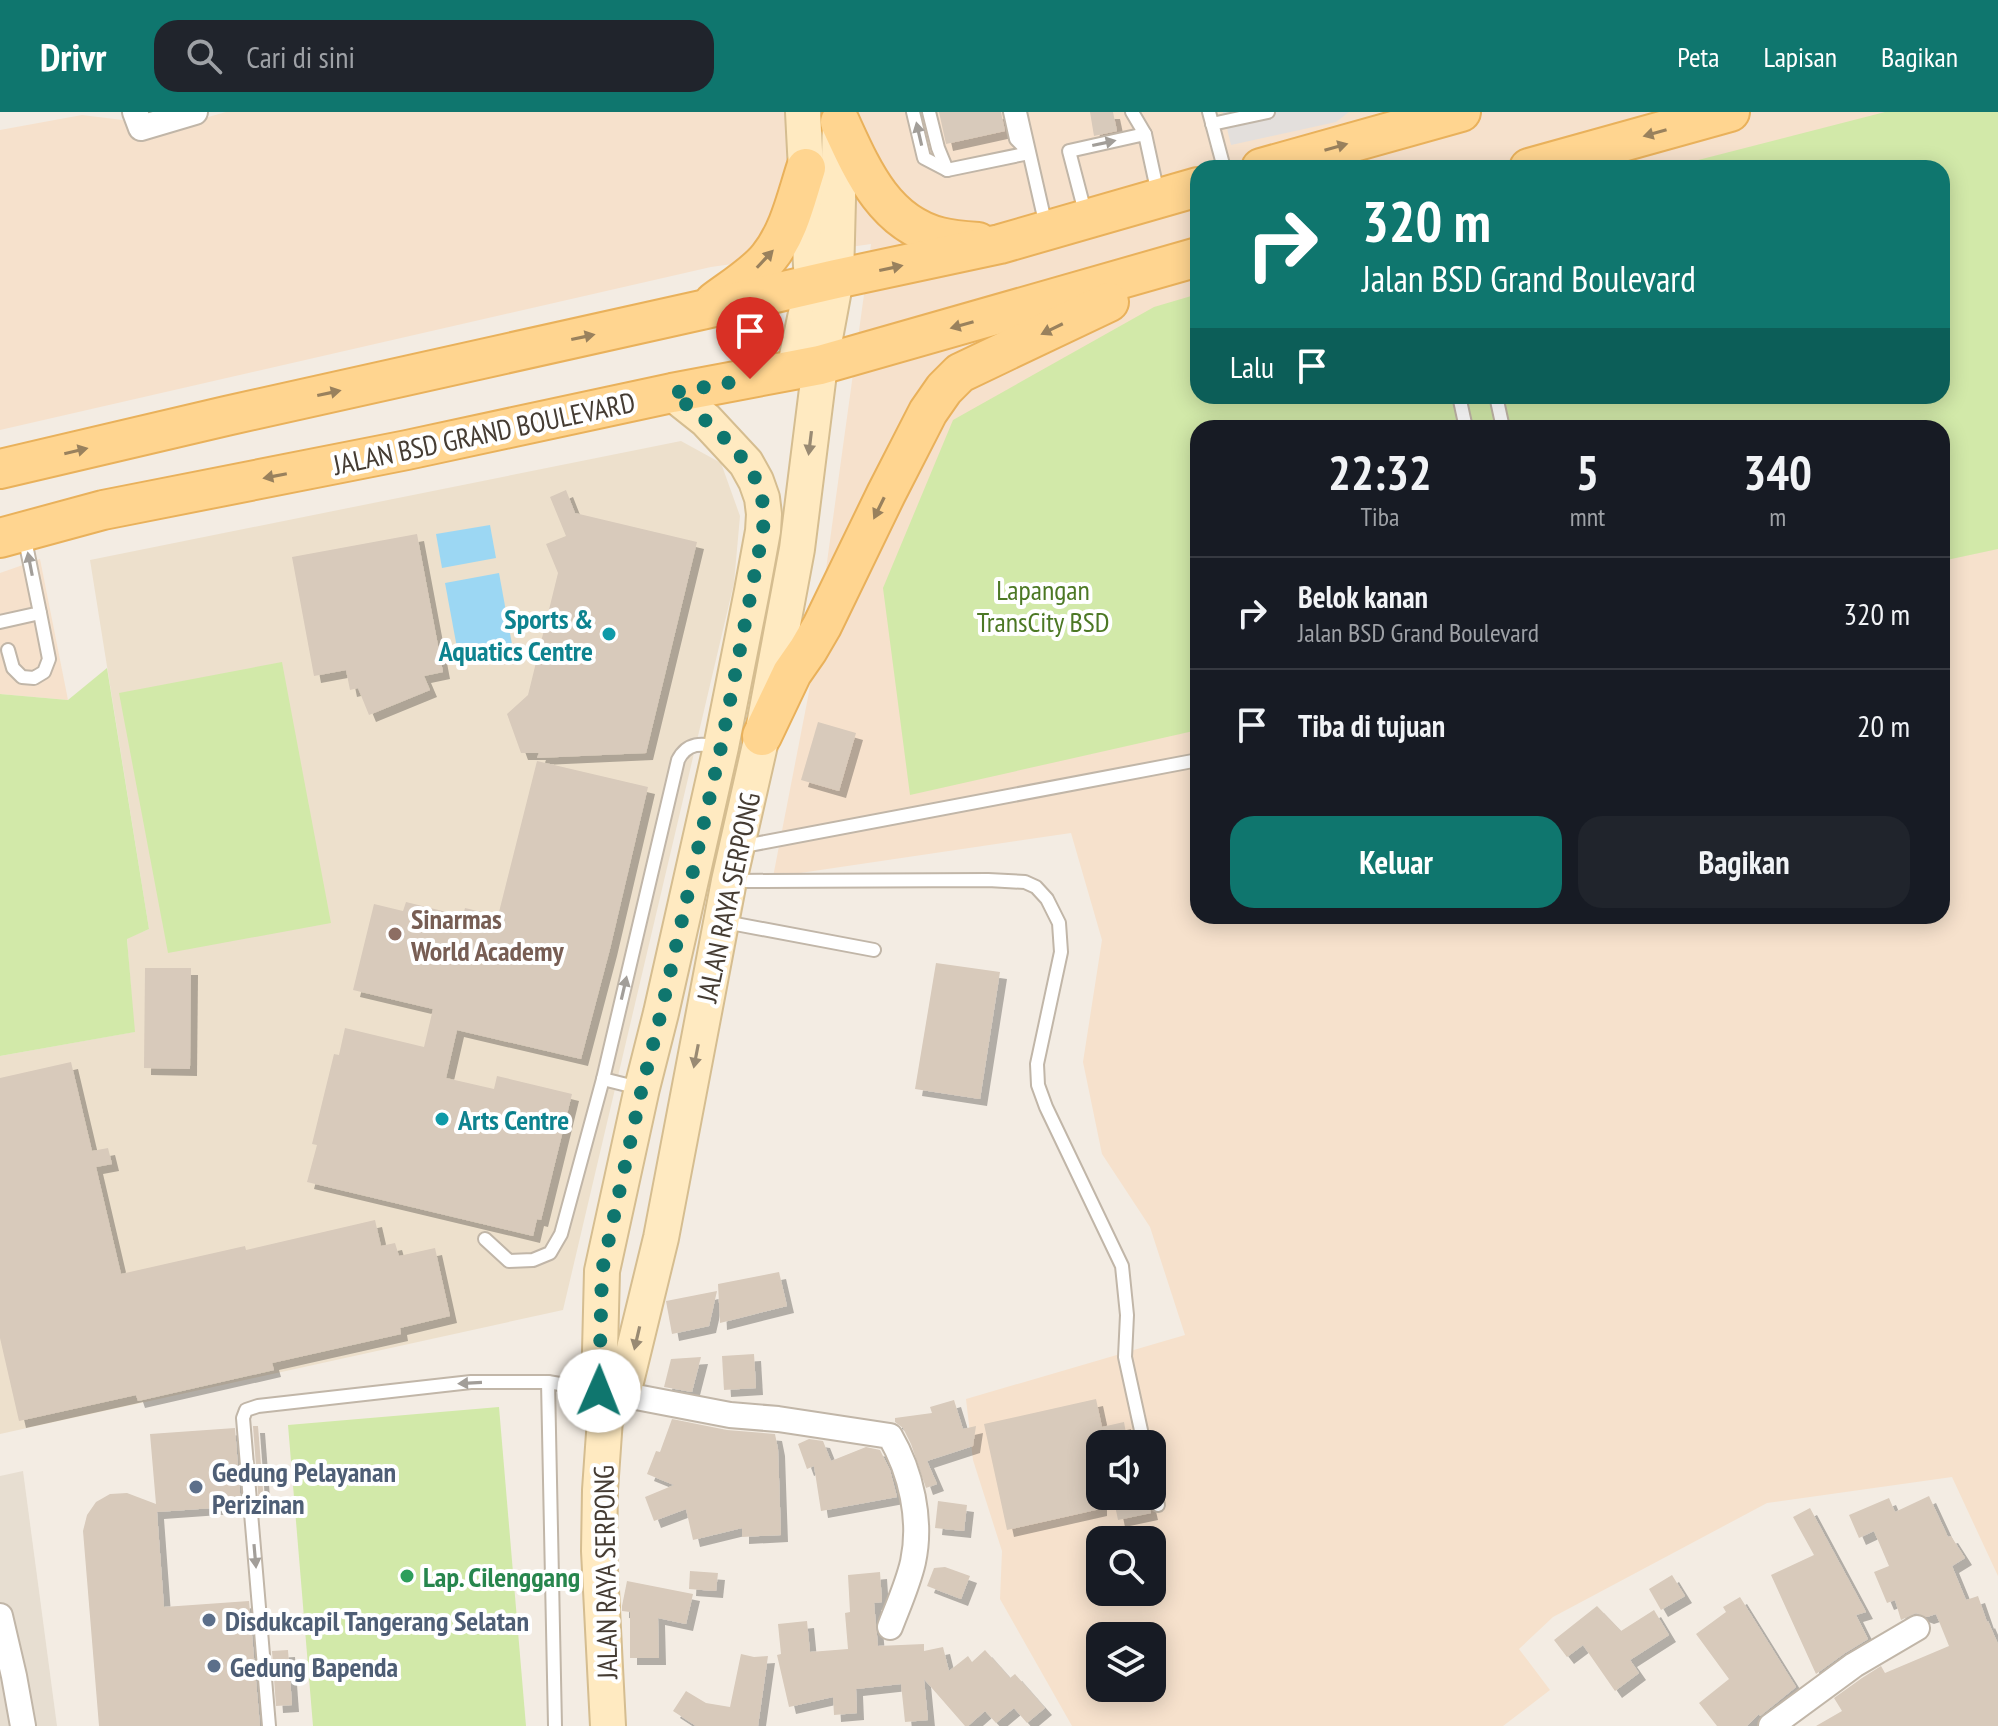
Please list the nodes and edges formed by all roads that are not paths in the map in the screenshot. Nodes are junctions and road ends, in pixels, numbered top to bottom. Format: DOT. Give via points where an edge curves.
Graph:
graph roads {
  1 [pos="135,112"];
  2 [pos="195,112"];
  3 [pos="803,112"];
  4 [pos="913,112"];
  5 [pos="929,112"];
  6 [pos="1010,112"];
  7 [pos="1020,112"];
  8 [pos="1132,112"];
  9 [pos="1268,112"];
  10 [pos="1461,112"];
  11 [pos="1730,112"];
  12 [pos="840,117"];
  13 [pos="1211,118"];
  14 [pos="1410,119"];
  15 [pos="1145,134"];
  16 [pos="1029,153"];
  17 [pos="1222,160"];
  18 [pos="1285,160"];
  19 [pos="1558,160"];
  20 [pos="806,168"];
  21 [pos="947,170"];
  22 [pos="1190,189"];
  23 [pos="1159,199"];
  24 [pos="1087,219"];
  25 [pos="1047,231"];
  26 [pos="1000,244"];
  27 [pos="1190,260"];
  28 [pos="1190,262"];
  29 [pos="824,282"];
  30 [pos="706,309"];
  31 [pos="807,368"];
  32 [pos="672,393"];
  33 [pos="0,469"];
  34 [pos="12,534"];
  35 [pos="40,613"];
  36 [pos="0,622"];
  37 [pos="8,650"];
  38 [pos="762,736"];
  39 [pos="721,747"];
  40 [pos="1190,762"];
  41 [pos="736,848"];
  42 [pos="729,881"];
  43 [pos="722,921"];
  44 [pos="874,950"];
  45 [pos="603,1079"];
  46 [pos="642,1088"];
  47 [pos="485,1239"];
  48 [pos="602,1271"];
  49 [pos="649,1285"];
  50 [pos="548,1382"];
  51 [pos="609,1401"];
  52 [pos="1141,1430"];
  53 [pos="0,1616"];
  54 [pos="890,1627"];
  55 [pos="1917,1628"];
  56 [pos="23,1726"];
  57 [pos="269,1726"];
  58 [pos="555,1726"];
  59 [pos="608,1726"];
  60 [pos="1771,1726"];
  1 -- 2 [label="street" via="141,128"];
  3 -- 20 [label="main road"];
  21 -- 4 [label="lane, one-way" via="924,158"];
  5 -- 21 [label="lane"];
  6 -- 16 [label="lane" via="1016,139"];
  7 -- 16 [label="lane"];
  8 -- 15 [label="lane"];
  9 -- 13 [label="lane"];
  10 -- 14 [label="main road"];
  11 -- 19 [label="main road, one-way"];
  12 -- 26 [label="main road" via="863,172 906,223 944,239"];
  12 -- 29 [label="main road"];
  13 -- 17 [label="lane"];
  18 -- 14 [label="main road, one-way"];
  15 -- 23 [label="lane"];
  24 -- 15 [label="lane, one-way" via="1069,151"];
  16 -- 21 [label="lane"];
  16 -- 25 [label="lane"];
  20 -- 29 [label="main road"];
  30 -- 20 [label="main road, one-way" via="767,260 782,239"];
  22 -- 23 [label="main road"];
  23 -- 24 [label="main road"];
  24 -- 25 [label="main road"];
  25 -- 26 [label="main road"];
  29 -- 26 [label="main road, one-way"];
  27 -- 31 [label="main road, JALAN BSD GRAND BOULEVARD, one-way"];
  28 -- 38 [label="main road, one-way" via="960,373 944,389"];
  29 -- 30 [label="main road"];
  29 -- 31 [label="main road, JALAN RAYA SERPONG"];
  33 -- 30 [label="main road, one-way"];
  31 -- 32 [label="main road, JALAN BSD GRAND BOULEVARD"];
  31 -- 38 [label="main road, JALAN RAYA SERPONG, one-way" via="797,549"];
  32 -- 34 [label="main road, JALAN BSD GRAND BOULEVARD, one-way" via="103,510"];
  32 -- 39 [label="main road, JALAN RAYA SERPONG" via="746,463 762,498 763,531"];
  35 -- 34 [label="lane, one-way"];
  35 -- 36 [label="lane"];
  35 -- 37 [label="lane" via="49,659 44,672 22,677"];
  38 -- 41 [label="main road, JALAN RAYA SERPONG"];
  45 -- 39 [label="lane, one-way" via="678,760 695,745"];
  39 -- 46 [label="main road, JALAN RAYA SERPONG"];
  40 -- 41 [label="lane"];
  41 -- 42 [label="main road, JALAN RAYA SERPONG"];
  42 -- 43 [label="main road, JALAN RAYA SERPONG"];
  42 -- 52 [label="lane" via="1025,882 1047,899 1059,923 1061,952 1037,1064 1038,1085 1122,1266 1125,1357"];
  43 -- 44 [label="lane"];
  43 -- 49 [label="main road, JALAN RAYA SERPONG, one-way"];
  45 -- 46 [label="lane"];
  45 -- 47 [label="lane" via="561,1234 550,1253 509,1261"];
  46 -- 48 [label="main road, JALAN RAYA SERPONG"];
  48 -- 49 [label="main road"];
  48 -- 51 [label="main road, JALAN RAYA SERPONG"];
  49 -- 51 [label="main road, JALAN RAYA SERPONG, one-way"];
  50 -- 51 [label="lane"];
  50 -- 57 [label="lane, one-way" via="471,1382 246,1410"];
  50 -- 58 [label="lane"];
  51 -- 54 [label="street" via="890,1436 907,1471 916,1534 913,1562"];
  51 -- 59 [label="main road, JALAN RAYA SERPONG" via="599,1551"];
  53 -- 56 [label="street"];
  55 -- 60 [label="street" via="1854,1665"];
}
